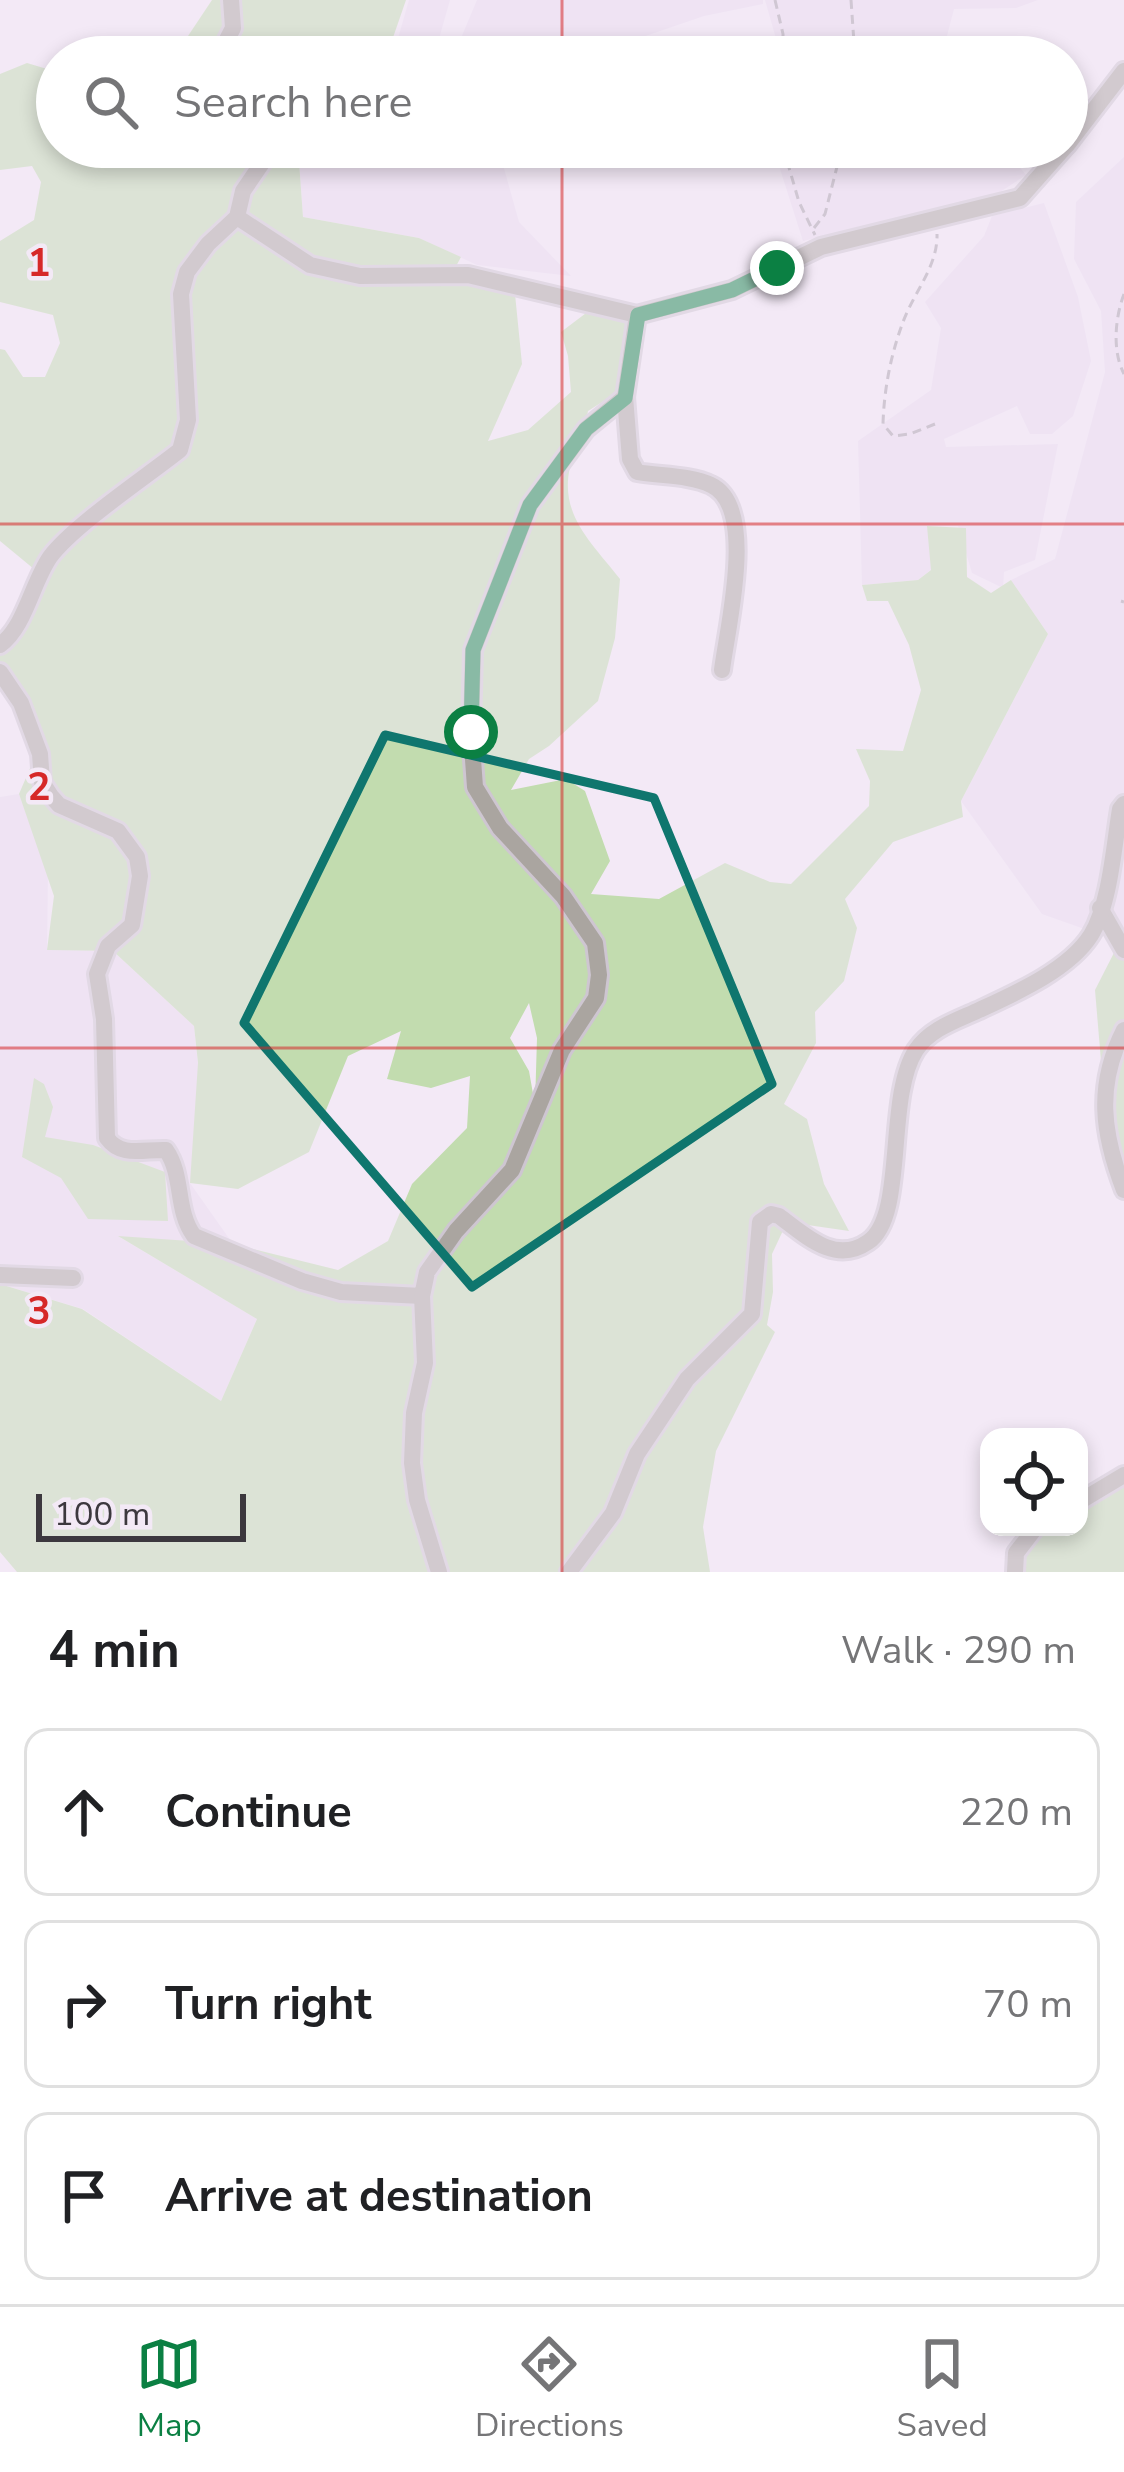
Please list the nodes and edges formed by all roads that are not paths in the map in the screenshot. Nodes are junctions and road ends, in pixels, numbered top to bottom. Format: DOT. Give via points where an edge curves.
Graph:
graph roads {
  1 [pos="231,0"];
  2 [pos="229,36"];
  3 [pos="1124,71"];
  4 [pos="1088,118"];
  5 [pos="259,168"];
  6 [pos="1047,168"];
  7 [pos="237,217"];
  8 [pos="638,315"];
  9 [pos="625,398"];
  10 [pos="0,645"];
  11 [pos="722,670"];
  12 [pos="0,672"];
  13 [pos="1124,804"];
  14 [pos="1100,908"];
  15 [pos="1124,950"];
  16 [pos="1124,1030"];
  17 [pos="1124,1190"];
  18 [pos="0,1275"];
  19 [pos="73,1278"];
  20 [pos="422,1296"];
  21 [pos="1124,1475"];
  22 [pos="1088,1497"];
  23 [pos="1029,1536"];
  24 [pos="436,1568"];
  25 [pos="569,1572"];
  26 [pos="1015,1572"];
  1 -- 2 [label="street"];
  3 -- 4 [label="street"];
  5 -- 7 [label="street"];
  6 -- 8 [label="street" via="1020,198 821,247 732,290"];
  7 -- 8 [label="street" via="310,265 360,276 468,275"];
  7 -- 10 [label="street" via="197,257 181,294 185,441 53,553"];
  8 -- 9 [label="street"];
  9 -- 11 [label="street" via="638,472 710,484 736,517"];
  9 -- 20 [label="street" via="586,429 530,505 473,650 475,787 595,944 596,998 562,1050 512,1170 456,1232"];
  12 -- 20 [label="street" via="21,703 51,796 118,832 137,857 132,925 108,946 98,974 107,1138 129,1153 166,1150 194,1236 341,1292"];
  13 -- 14 [label="street"];
  14 -- 15 [label="street"];
  14 -- 25 [label="street" via="1094,930 1060,964 918,1046 895,1126 882,1232 841,1252 779,1216 760,1222 752,1314 664,1412 613,1513"];
  16 -- 17 [label="street" via="1105,1085 1108,1144"];
  18 -- 19 [label="street"];
  20 -- 24 [label="street" via="425,1363 412,1462"];
  21 -- 22 [label="street"];
  23 -- 26 [label="street"];
}
